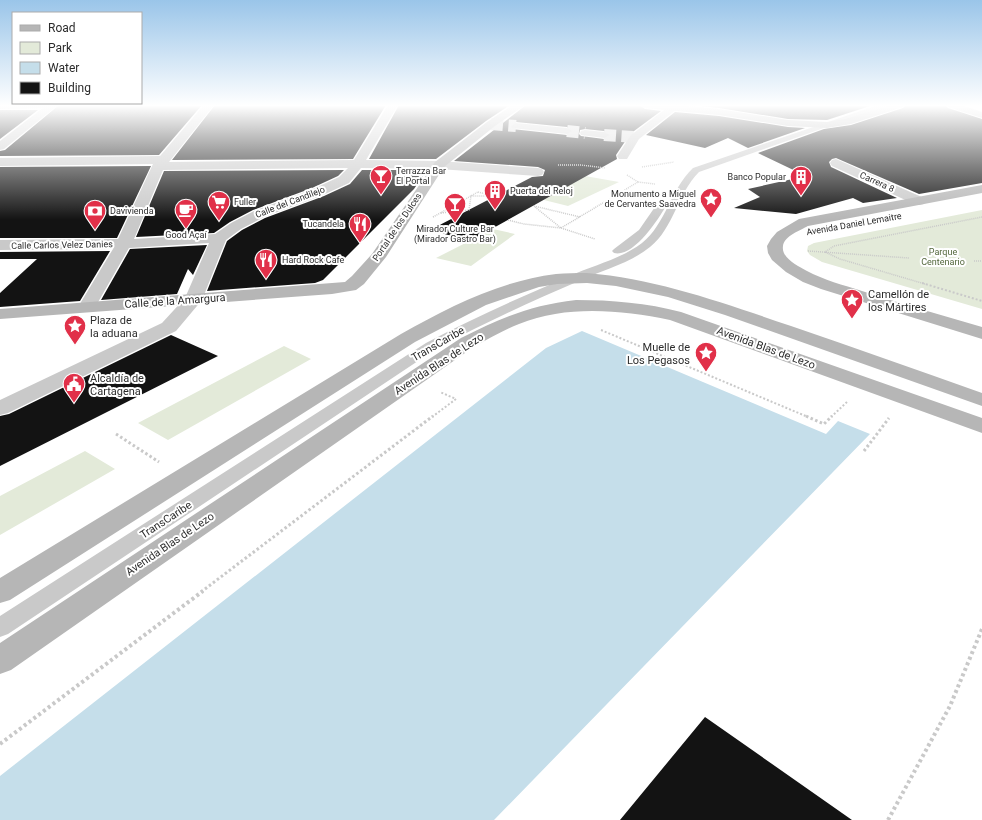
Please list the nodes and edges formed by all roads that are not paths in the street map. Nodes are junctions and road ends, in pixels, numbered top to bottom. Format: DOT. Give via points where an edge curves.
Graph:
graph roads {
  1 [pos="177,143"];
  2 [pos="370,143"];
  3 [pos="466,143"];
  4 [pos="631,143"];
  5 [pos="757,143"];
  6 [pos="774,143"];
  7 [pos="623,156"];
  8 [pos="0,162"];
  9 [pos="161,163"];
  10 [pos="836,163"];
  11 [pos="358,164"];
  12 [pos="439,165"];
  13 [pos="538,172"];
  14 [pos="982,189"];
  15 [pos="919,201"];
  16 [pos="982,201"];
  17 [pos="785,234"];
  18 [pos="219,238"];
  19 [pos="124,244"];
  20 [pos="0,245"];
  21 [pos="575,278"];
  22 [pos="541,281"];
  23 [pos="350,286"];
  24 [pos="193,300"];
  25 [pos="87,307"];
  26 [pos="0,314"];
  27 [pos="982,333"];
  28 [pos="982,400"];
  29 [pos="0,408"];
  30 [pos="982,426"];
  31 [pos="0,592"];
  32 [pos="0,628"];
  33 [pos="0,660"];
  1 -- 9 [label="street"];
  2 -- 11 [label="street, Calle del Candilejo"];
  3 -- 12 [label="main road, Portal de los Dulces"];
  4 -- 7 [label="street"];
  5 -- 22 [label="lane" via="689,168 677,177 653,221 634,240 581,268"];
  6 -- 21 [label="lane, TransCaribe" via="696,170 686,180 661,229 651,242"];
  8 -- 9 [label="street"];
  9 -- 11 [label="street"];
  9 -- 19 [label="street"];
  10 -- 15 [label="street, Carrera 8"];
  11 -- 12 [label="street"];
  11 -- 18 [label="street, Calle del Candilejo" via="344,180 258,214"];
  12 -- 13 [label="street"];
  12 -- 23 [label="main road, Portal de los Dulces" via="378,257"];
  14 -- 15 [label="main road, Avenida Daniel Lemaitre"];
  15 -- 17 [label="main road, Avenida Daniel Lemaitre" via="804,222"];
  16 -- 17 [label="main road, Avenida Daniel Lemaitre" via="821,231"];
  17 -- 27 [label="main road" via="776,241 778,257 806,276 844,291"];
  18 -- 19 [label="street"];
  18 -- 24 [label="street"];
  19 -- 20 [label="street, Calle Carlos Velez Danies"];
  19 -- 25 [label="street"];
  21 -- 22 [label="main road, Avenida Blas de Lezo"];
  21 -- 28 [label="main road, Avenida Blas de Lezo" via="626,282 692,298"];
  21 -- 32 [label="lane, TransCaribe" via="495,313 432,346"];
  22 -- 31 [label="main road, Avenida Blas de Lezo" via="465,307 408,338"];
  23 -- 24 [label="main road, Calle de la Amargura"];
  24 -- 25 [label="main road, Calle de la Amargura"];
  24 -- 29 [label="street" via="169,326"];
  25 -- 26 [label="main road, Calle de la Amargura"];
  30 -- 33 [label="main road, Avenida Blas de Lezo" via="675,316 620,306 585,306 540,311 518,318 468,342"];
}
